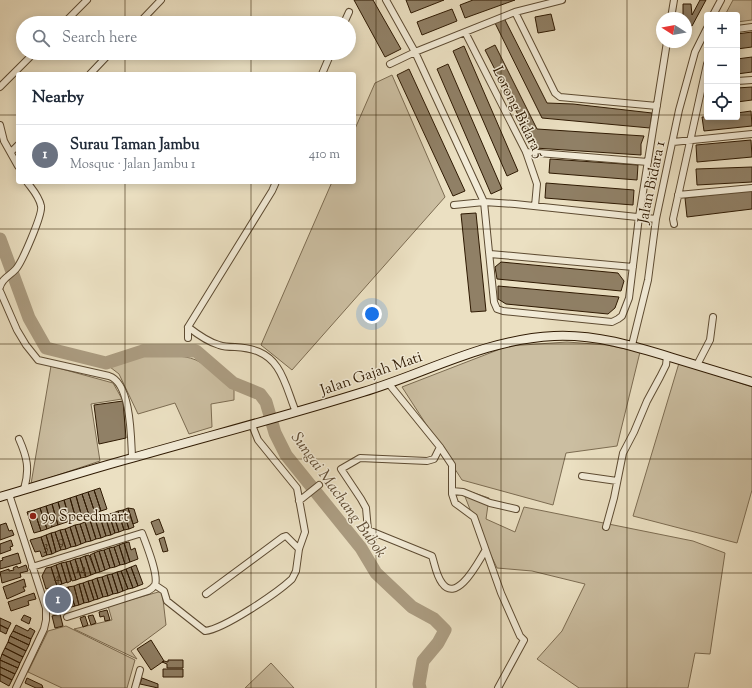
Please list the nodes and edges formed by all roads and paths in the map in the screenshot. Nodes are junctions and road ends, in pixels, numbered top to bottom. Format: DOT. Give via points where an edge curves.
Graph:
graph roads {
  1 [pos="87,0"];
  2 [pos="161,0"];
  3 [pos="388,0"];
  4 [pos="562,0"];
  5 [pos="674,0"];
  6 [pos="721,0"];
  7 [pos="349,12"];
  8 [pos="515,12"];
  9 [pos="672,12"];
  10 [pos="715,12"];
  11 [pos="71,16"];
  12 [pos="146,16"];
  13 [pos="347,16"];
  14 [pos="752,27"];
  15 [pos="740,29"];
  16 [pos="465,32"];
  17 [pos="704,34"];
  18 [pos="666,48"];
  19 [pos="415,52"];
  20 [pos="27,60"];
  21 [pos="103,60"];
  22 [pos="328,60"];
  23 [pos="390,64"];
  24 [pos="92,72"];
  25 [pos="323,72"];
  26 [pos="752,80"];
  27 [pos="740,82"];
  28 [pos="704,85"];
  29 [pos="0,87"];
  30 [pos="657,106"];
  31 [pos="0,125"];
  32 [pos="752,134"];
  33 [pos="690,140"];
  34 [pos="672,142"];
  35 [pos="16,148"];
  36 [pos="11,152"];
  37 [pos="526,152"];
  38 [pos="16,162"];
  39 [pos="648,162"];
  40 [pos="28,184"];
  41 [pos="275,184"];
  42 [pos="752,188"];
  43 [pos="678,195"];
  44 [pos="484,202"];
  45 [pos="454,205"];
  46 [pos="535,206"];
  47 [pos="639,217"];
  48 [pos="656,219"];
  49 [pos="674,224"];
  50 [pos="490,254"];
  51 [pos="633,267"];
  52 [pos="0,287"];
  53 [pos="0,294"];
  54 [pos="714,317"];
  55 [pos="188,327"];
  56 [pos="188,338"];
  57 [pos="632,345"];
  58 [pos="668,356"];
  59 [pos="697,365"];
  60 [pos="752,382"];
  61 [pos="389,384"];
  62 [pos="296,412"];
  63 [pos="256,424"];
  64 [pos="19,439"];
  65 [pos="440,447"];
  66 [pos="132,457"];
  67 [pos="582,476"];
  68 [pos="617,481"];
  69 [pos="319,484"];
  70 [pos="24,490"];
  71 [pos="452,491"];
  72 [pos="9,494"];
  73 [pos="0,497"];
  74 [pos="299,501"];
  75 [pos="516,508"];
  76 [pos="606,527"];
  77 [pos="299,549"];
  78 [pos="485,551"];
  79 [pos="32,567"];
  80 [pos="155,585"];
  81 [pos="206,594"];
  82 [pos="67,617"];
  83 [pos="140,670"];
  84 [pos="16,688"];
  85 [pos="134,688"];
  86 [pos="498,688"];
  1 -- 11 [label="street"];
  2 -- 12 [label="street"];
  3 -- 19 [label="street"];
  4 -- 8 [label="street"];
  5 -- 9 [label="street"];
  6 -- 10 [label="street"];
  7 -- 13 [label="street"];
  8 -- 16 [label="street"];
  8 -- 30 [label="street" via="555,93 560,97"];
  14 -- 15 [label="street"];
  16 -- 19 [label="street"];
  16 -- 37 [label="street, Lorong Bidara 5"];
  17 -- 34 [label="street, Jalan Bidara 1" via="695,52"];
  18 -- 30 [label="street"];
  19 -- 23 [label="street"];
  19 -- 44 [label="street"];
  20 -- 29 [label="street"];
  21 -- 24 [label="street"];
  22 -- 25 [label="street"];
  26 -- 27 [label="street"];
  28 -- 33 [label="street"];
  30 -- 39 [label="street"];
  31 -- 36 [label="street" via="4,141"];
  32 -- 33 [label="street"];
  33 -- 34 [label="street"];
  33 -- 43 [label="street"];
  34 -- 48 [label="street, Jalan Bidara 1"];
  35 -- 36 [label="street"];
  36 -- 38 [label="street"];
  37 -- 39 [label="street"];
  37 -- 46 [label="street, Lorong Bidara 5" via="537,184"];
  39 -- 47 [label="street"];
  40 -- 52 [label="street" via="39,198 42,211 22,258"];
  41 -- 55 [label="street"];
  42 -- 43 [label="street"];
  43 -- 49 [label="street"];
  44 -- 45 [label="street"];
  44 -- 46 [label="street"];
  44 -- 50 [label="street"];
  46 -- 47 [label="street"];
  47 -- 48 [label="street"];
  47 -- 51 [label="street"];
  48 -- 57 [label="street, Jalan Bidara 1" via="648,280"];
  50 -- 51 [label="street"];
  50 -- 51 [label="street" via="494,302 497,309 612,322 622,316 629,298"];
  53 -- 66 [label="street" via="17,330 38,360 109,376 117,381 128,403"];
  54 -- 59 [label="street" via="710,340"];
  55 -- 56 [label="street"];
  55 -- 62 [label="street" via="220,346 250,348 266,356 283,376"];
  57 -- 58 [label="main road, Jalan Gajah Mati"];
  57 -- 61 [label="main road, Jalan Gajah Mati" via="580,337 525,338 475,351"];
  58 -- 59 [label="main road, Jalan Gajah Mati"];
  58 -- 68 [label="street" via="623,453"];
  59 -- 60 [label="main road, Jalan Gajah Mati"];
  61 -- 62 [label="main road, Jalan Gajah Mati"];
  61 -- 65 [label="street"];
  62 -- 63 [label="main road, Jalan Gajah Mati"];
  63 -- 66 [label="main road, Jalan Gajah Mati"];
  63 -- 74 [label="street" via="258,440 297,488"];
  64 -- 70 [label="street" via="27,461"];
  65 -- 71 [label="street" via="452,465"];
  65 -- 78 [label="street" via="434,459 427,461 360,458 341,469 366,508 368,530 432,556 440,579 447,588 461,585"];
  66 -- 70 [label="main road, Jalan Gajah Mati"];
  67 -- 68 [label="street"];
  68 -- 76 [label="street"];
  69 -- 74 [label="street"];
  70 -- 72 [label="main road, Jalan Gajah Mati"];
  71 -- 75 [label="street"];
  71 -- 78 [label="street" via="455,503 474,517"];
  72 -- 73 [label="main road, Jalan Gajah Mati"];
  72 -- 79 [label="street"];
  74 -- 77 [label="street" via="306,532"];
  77 -- 80 [label="street" via="292,579 229,622 210,630 202,629 167,601 164,591"];
  77 -- 81 [label="street" via="286,536 283,537"];
  78 -- 86 [label="street" via="503,599 524,640"];
  79 -- 80 [label="street" via="142,533 156,576"];
  79 -- 84 [label="street" via="46,608 46,620"];
  80 -- 82 [label="street" via="148,591"];
  83 -- 85 [label="street"];
}
